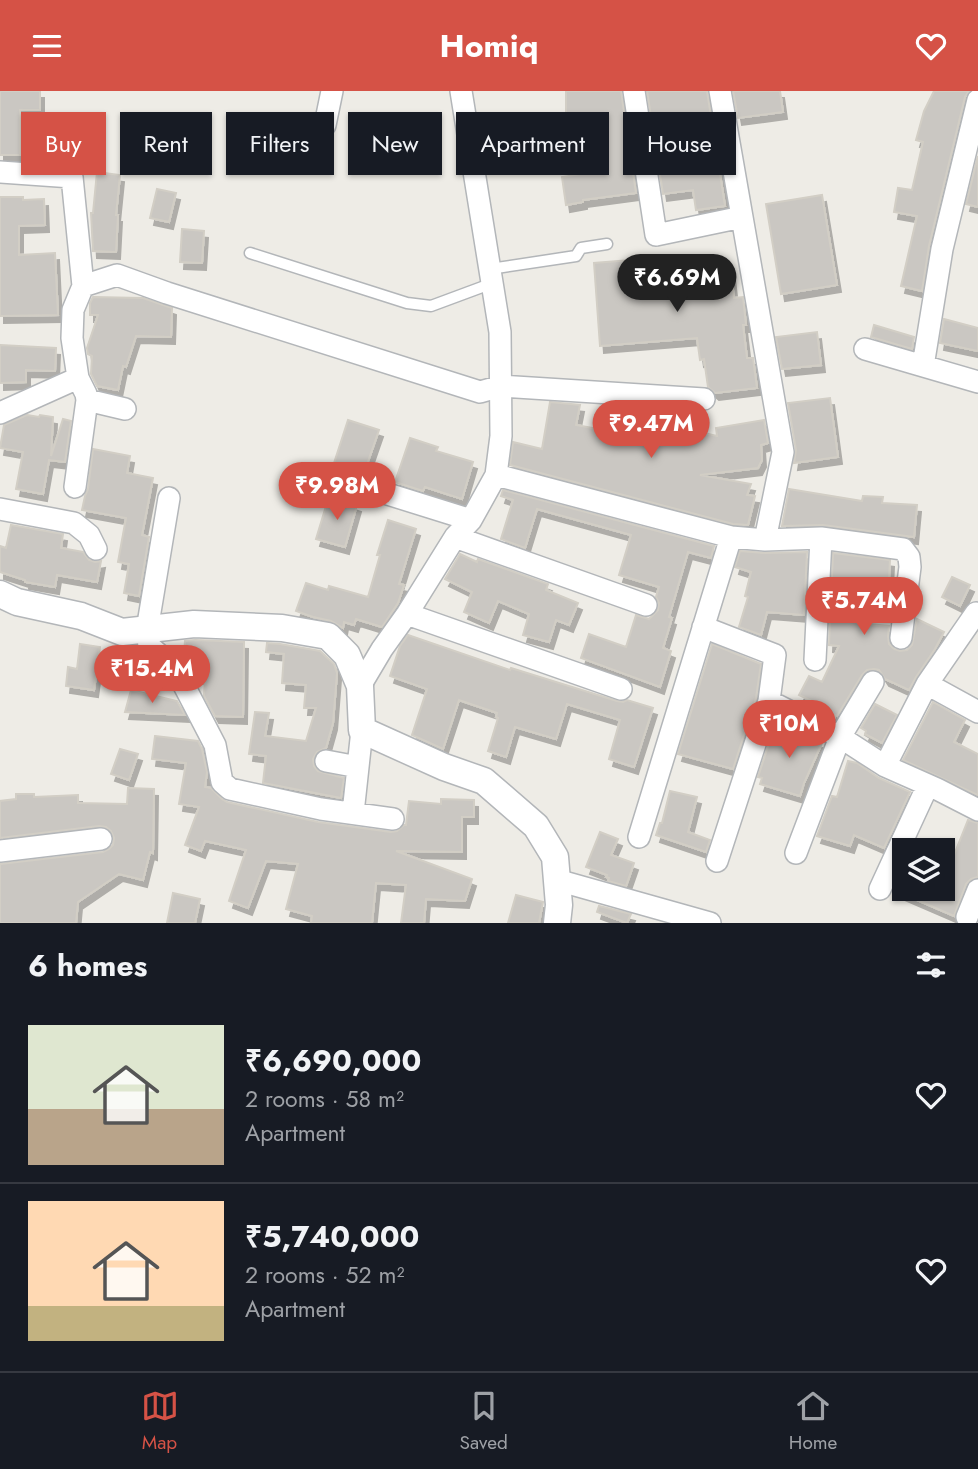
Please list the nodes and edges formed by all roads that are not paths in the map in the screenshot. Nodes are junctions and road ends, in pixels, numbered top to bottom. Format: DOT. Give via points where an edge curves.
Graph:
graph roads {
  1 [pos="332,91"];
  2 [pos="461,91"];
  3 [pos="634,91"];
  4 [pos="720,91"];
  5 [pos="978,100"];
  6 [pos="328,112"];
  7 [pos="464,112"];
  8 [pos="0,171"];
  9 [pos="474,175"];
  10 [pos="742,217"];
  11 [pos="607,244"];
  12 [pos="250,253"];
  13 [pos="492,276"];
  14 [pos="83,286"];
  15 [pos="865,349"];
  16 [pos="923,366"];
  17 [pos="78,378"];
  18 [pos="978,383"];
  19 [pos="501,386"];
  20 [pos="704,399"];
  21 [pos="87,400"];
  22 [pos="125,409"];
  23 [pos="0,413"];
  24 [pos="496,475"];
  25 [pos="330,476"];
  26 [pos="75,487"];
  27 [pos="169,498"];
  28 [pos="0,509"];
  29 [pos="471,520"];
  30 [pos="455,537"];
  31 [pos="731,537"];
  32 [pos="821,538"];
  33 [pos="765,540"];
  34 [pos="96,549"];
  35 [pos="0,594"];
  36 [pos="646,605"];
  37 [pos="977,613"];
  38 [pos="407,614"];
  39 [pos="703,627"];
  40 [pos="146,630"];
  41 [pos="901,638"];
  42 [pos="815,660"];
  43 [pos="873,682"];
  44 [pos="927,684"];
  45 [pos="360,686"];
  46 [pos="621,689"];
  47 [pos="769,701"];
  48 [pos="978,712"];
  49 [pos="362,730"];
  50 [pos="840,737"];
  51 [pos="326,761"];
  52 [pos="885,766"];
  53 [pos="358,767"];
  54 [pos="928,785"];
  55 [pos="978,810"];
  56 [pos="353,813"];
  57 [pos="393,819"];
  58 [pos="639,837"];
  59 [pos="102,839"];
  60 [pos="0,851"];
  61 [pos="796,853"];
  62 [pos="717,861"];
  63 [pos="557,880"];
  64 [pos="880,889"];
  65 [pos="978,890"];
  66 [pos="967,917"];
  67 [pos="557,923"];
  68 [pos="710,923"];
  1 -- 6 [label="street"];
  2 -- 7 [label="street"];
  3 -- 10 [label="street" via="656,235"];
  4 -- 10 [label="street"];
  5 -- 16 [label="street" via="942,249"];
  8 -- 14 [label="street" via="72,177"];
  9 -- 13 [label="street"];
  10 -- 33 [label="street" via="783,452"];
  11 -- 13 [label="lane"];
  12 -- 13 [label="lane" via="407,303 431,306"];
  13 -- 19 [label="street"];
  14 -- 17 [label="street" via="73,310"];
  14 -- 19 [label="street" via="117,275 480,392"];
  15 -- 16 [label="street"];
  16 -- 18 [label="street"];
  17 -- 21 [label="street"];
  17 -- 23 [label="street"];
  19 -- 20 [label="street"];
  19 -- 24 [label="street"];
  21 -- 22 [label="street"];
  21 -- 26 [label="street"];
  24 -- 29 [label="street"];
  24 -- 31 [label="street"];
  25 -- 29 [label="street"];
  27 -- 40 [label="street"];
  28 -- 34 [label="street" via="74,523 89,535"];
  29 -- 30 [label="street"];
  30 -- 36 [label="street"];
  30 -- 38 [label="street"];
  31 -- 33 [label="street"];
  31 -- 39 [label="street"];
  32 -- 33 [label="street"];
  32 -- 41 [label="street" via="902,549 909,557"];
  32 -- 42 [label="street"];
  35 -- 40 [label="street" via="122,632"];
  37 -- 44 [label="street"];
  38 -- 45 [label="street"];
  38 -- 46 [label="street"];
  39 -- 47 [label="street" via="775,656"];
  39 -- 58 [label="street"];
  40 -- 45 [label="street" via="194,624 282,628 328,636 347,655"];
  40 -- 56 [label="street" via="149,646 175,668 198,711 215,745 222,782 230,789"];
  43 -- 50 [label="street"];
  44 -- 48 [label="street"];
  44 -- 52 [label="street"];
  45 -- 49 [label="street"];
  47 -- 50 [label="street"];
  47 -- 62 [label="street"];
  49 -- 53 [label="street"];
  49 -- 63 [label="street" via="484,781 536,825 555,857"];
  50 -- 52 [label="street"];
  50 -- 61 [label="street"];
  51 -- 53 [label="street"];
  52 -- 54 [label="street"];
  53 -- 56 [label="street"];
  54 -- 55 [label="street"];
  54 -- 64 [label="street"];
  56 -- 57 [label="street"];
  59 -- 60 [label="street"];
  63 -- 67 [label="street"];
  63 -- 68 [label="street"];
  65 -- 66 [label="street"];
}
